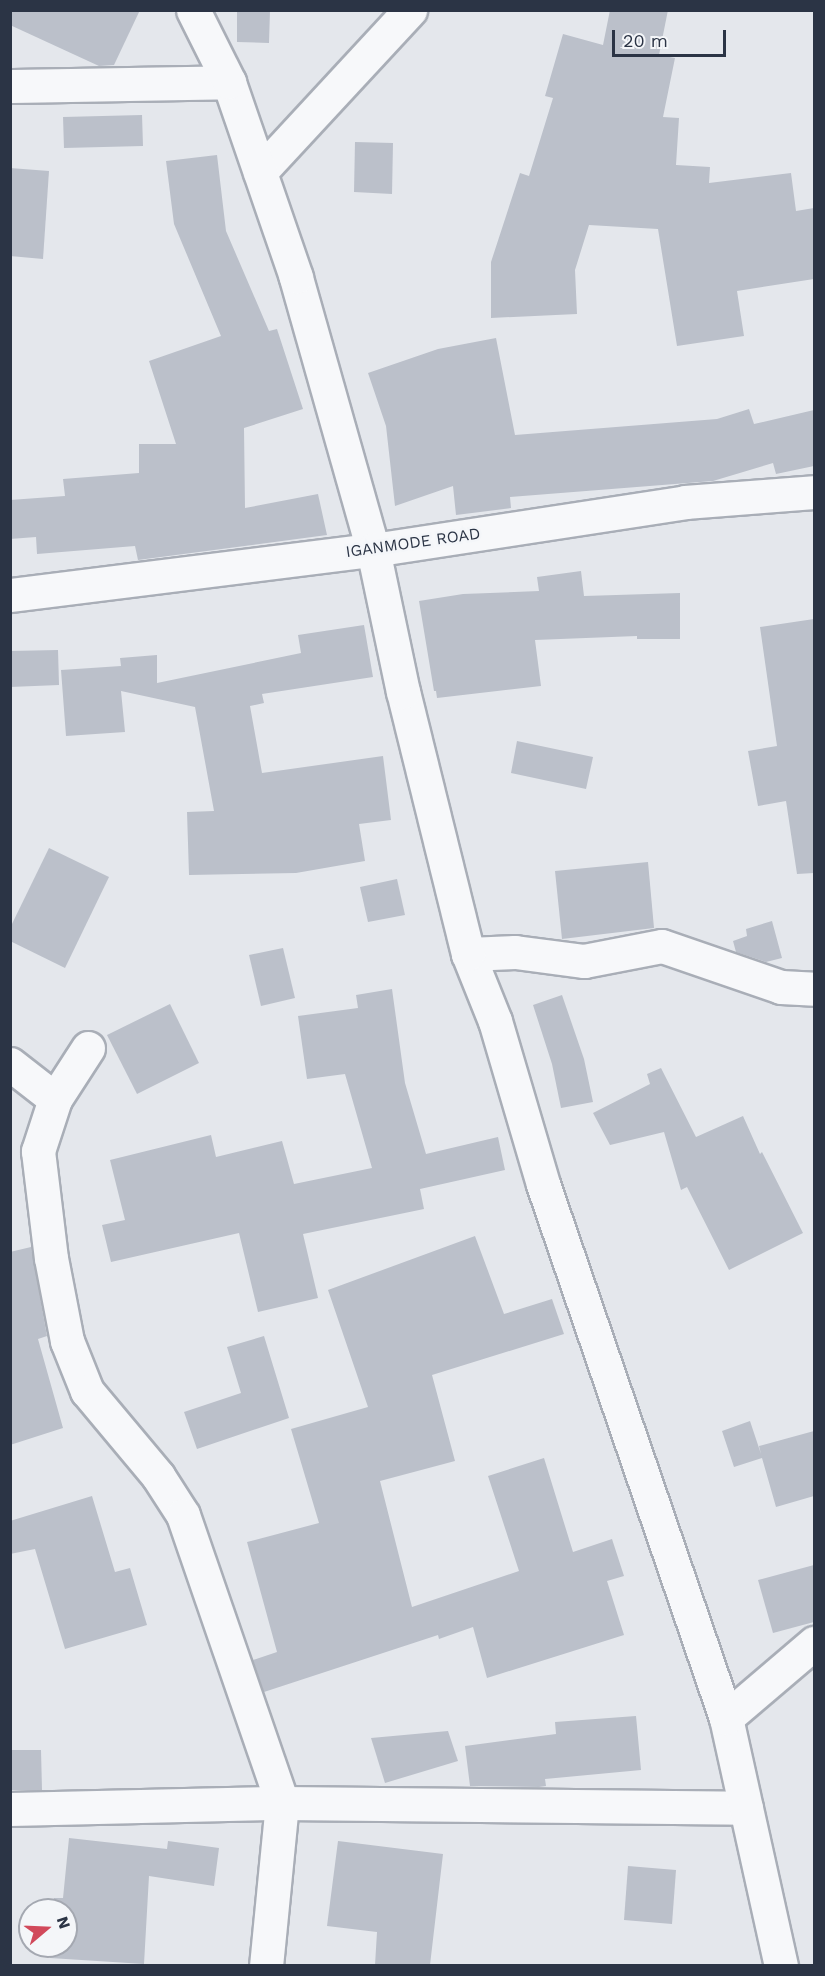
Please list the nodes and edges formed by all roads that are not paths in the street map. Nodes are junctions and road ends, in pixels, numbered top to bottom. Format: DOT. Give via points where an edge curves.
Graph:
graph roads {
  1 [pos="193,10"];
  2 [pos="410,10"];
  3 [pos="229,82"];
  4 [pos="10,86"];
  5 [pos="260,172"];
  6 [pos="814,492"];
  7 [pos="373,550"];
  8 [pos="10,596"];
  9 [pos="468,954"];
  10 [pos="814,989"];
  11 [pos="88,1048"];
  12 [pos="10,1064"];
  13 [pos="55,1099"];
  14 [pos="814,1643"];
  15 [pos="726,1718"];
  16 [pos="282,1803"];
  17 [pos="746,1808"];
  18 [pos="10,1809"];
  19 [pos="266,1965"];
  20 [pos="781,1965"];
  1 -- 3 [label="street"];
  2 -- 5 [label="street"];
  3 -- 4 [label="street"];
  3 -- 5 [label="street"];
  5 -- 7 [label="street" via="296,277"];
  6 -- 7 [label="street, IGANMODE ROAD" via="686,502"];
  7 -- 8 [label="street, IGANMODE ROAD"];
  7 -- 9 [label="street" via="403,692"];
  9 -- 10 [label="street" via="515,952 584,961 662,946 781,987"];
  9 -- 15 [label="street" via="495,1021 543,1184"];
  11 -- 13 [label="street"];
  12 -- 13 [label="street"];
  13 -- 16 [label="street" via="38,1150 51,1257 67,1341 87,1391 158,1476 183,1515"];
  14 -- 15 [label="street"];
  15 -- 17 [label="street"];
  16 -- 17 [label="street"];
  16 -- 18 [label="street"];
  16 -- 19 [label="street"];
  17 -- 20 [label="street"];
}
